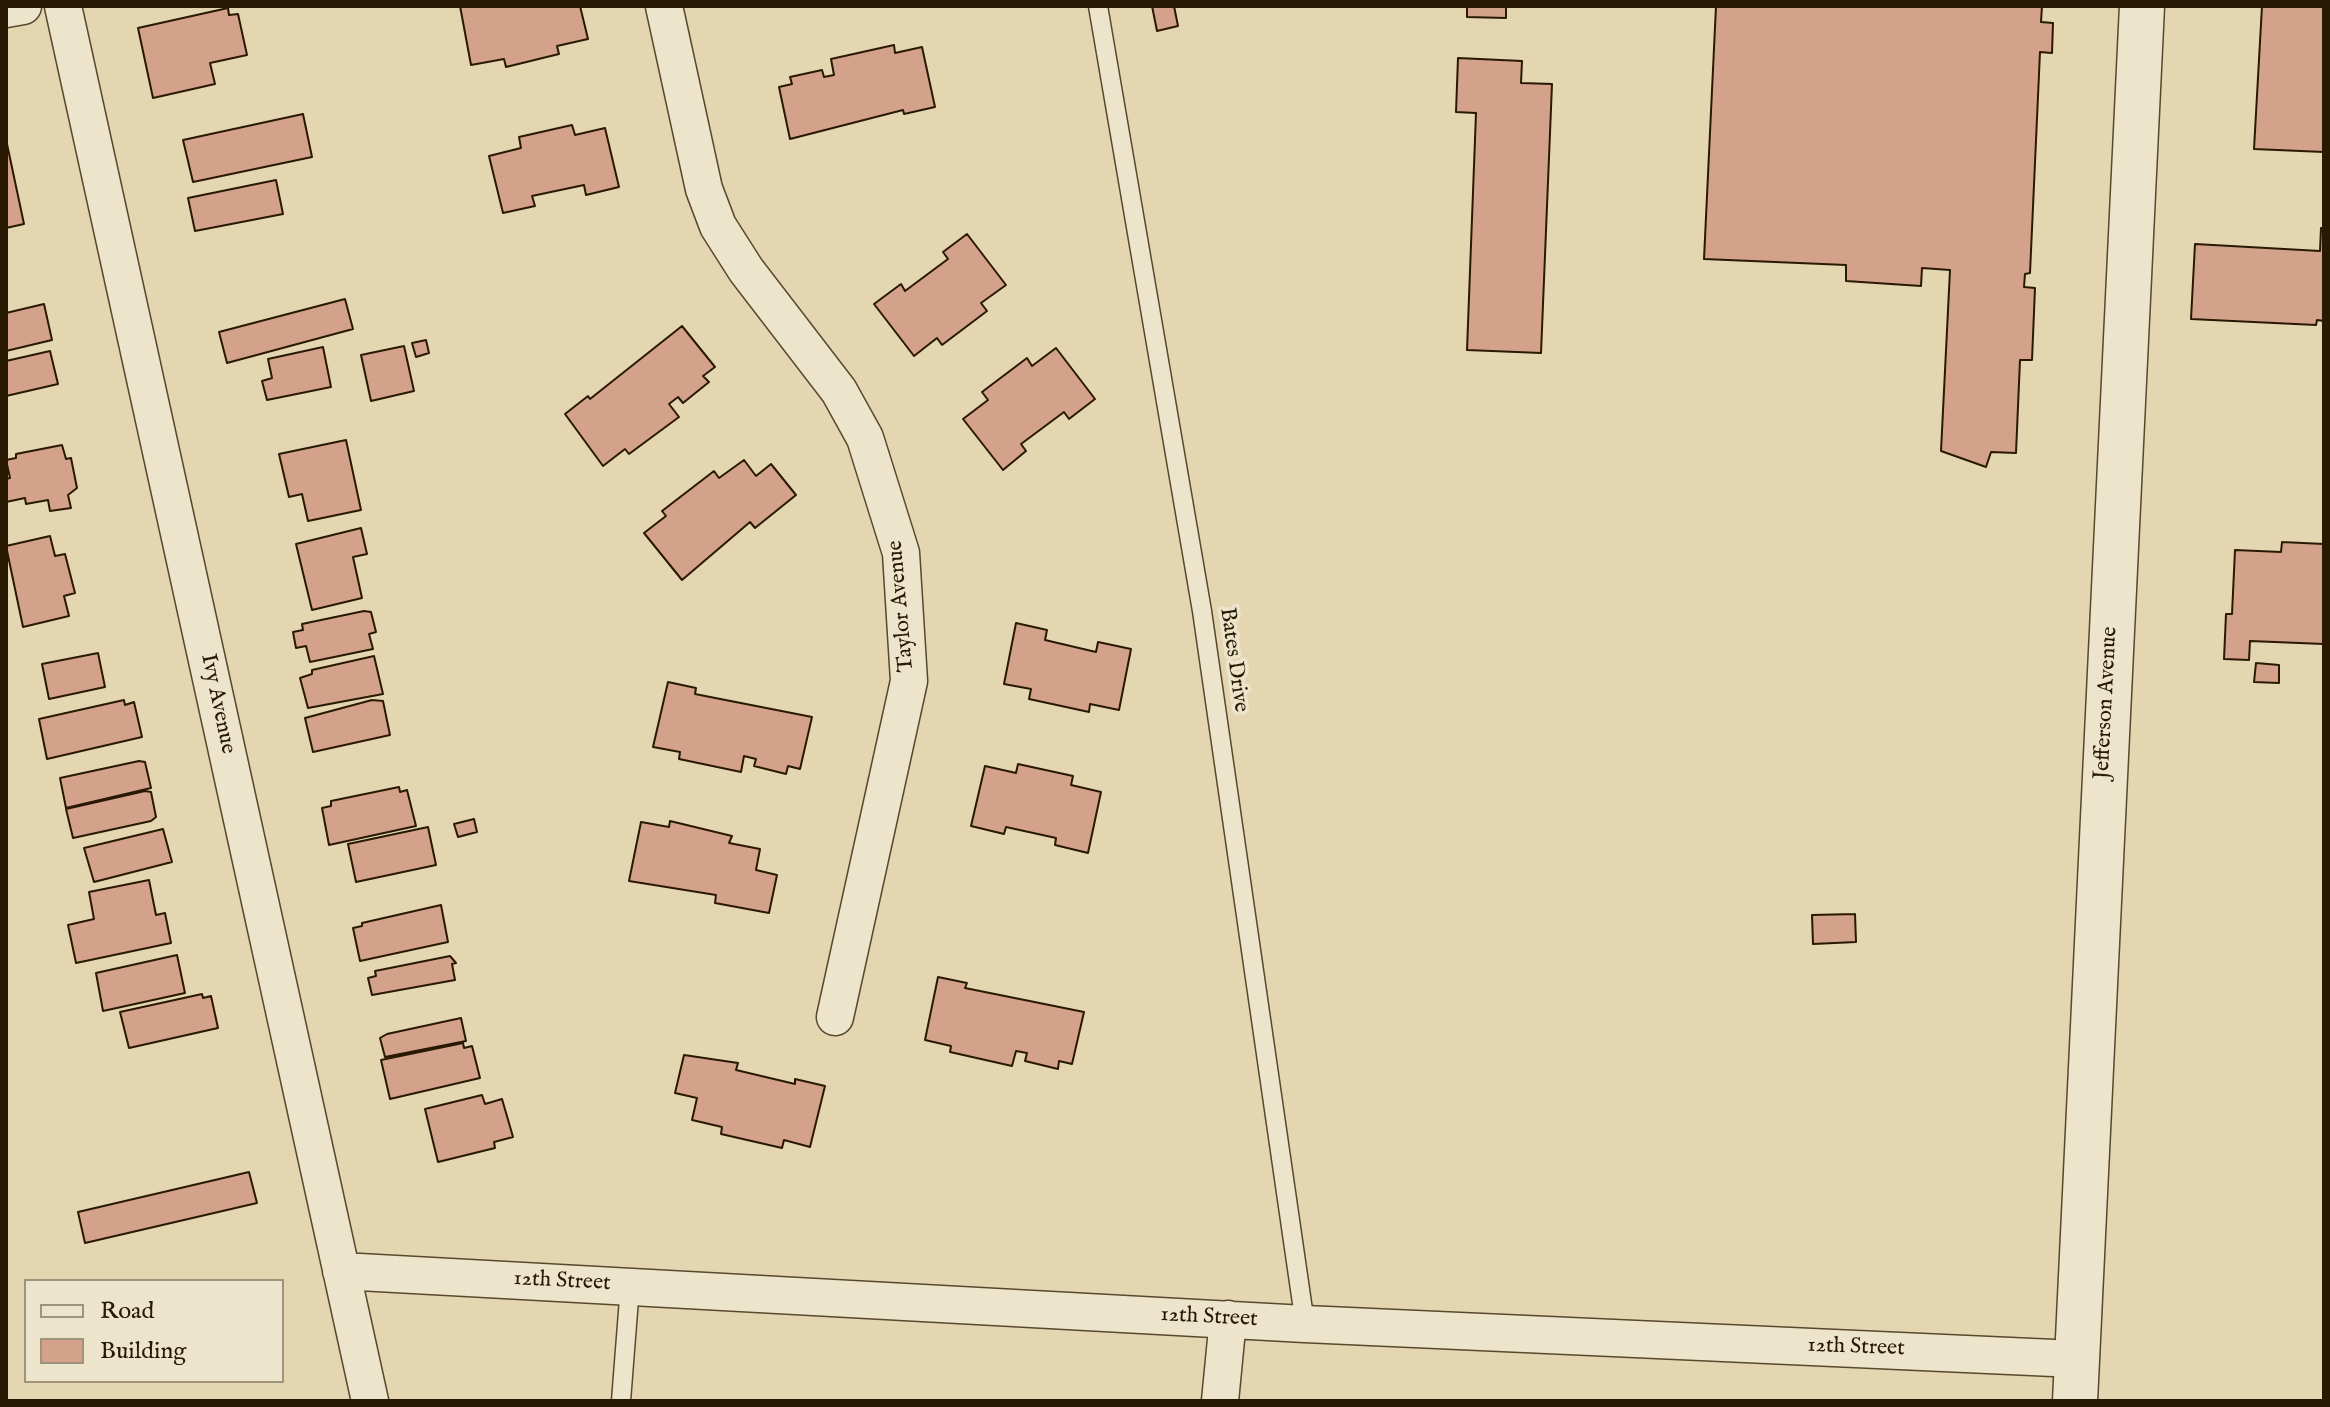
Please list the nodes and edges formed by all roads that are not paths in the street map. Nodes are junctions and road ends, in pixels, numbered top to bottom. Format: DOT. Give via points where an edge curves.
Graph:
graph roads {
  1 [pos="23,6"];
  2 [pos="63,6"];
  3 [pos="664,6"];
  4 [pos="1098,6"];
  5 [pos="2142,6"];
  6 [pos="6,9"];
  7 [pos="835,1017"];
  8 [pos="341,1271"];
  9 [pos="630,1286"];
  10 [pos="1228,1319"];
  11 [pos="1305,1324"];
  12 [pos="2076,1380"];
  13 [pos="370,1401"];
  14 [pos="621,1401"];
  15 [pos="1220,1401"];
  1 -- 6 [label="street"];
  2 -- 8 [label="street, Ivy Avenue"];
  3 -- 7 [label="street, Taylor Avenue" via="704,189 718,226 839,391 865,438 901,553 909,681"];
  4 -- 11 [label="lane, Bates Drive" via="1202,611"];
  5 -- 12 [label="street, Jefferson Avenue"];
  8 -- 9 [label="street, 12th Street"];
  8 -- 13 [label="street, Ivy Avenue"];
  9 -- 10 [label="street, 12th Street"];
  9 -- 14 [label="lane"];
  10 -- 11 [label="street, 12th Street"];
  10 -- 15 [label="street"];
  11 -- 12 [label="street, 12th Street"];
}
